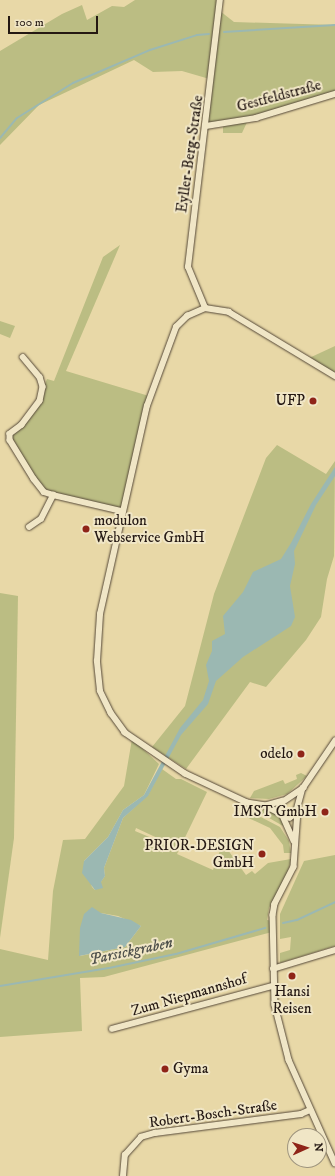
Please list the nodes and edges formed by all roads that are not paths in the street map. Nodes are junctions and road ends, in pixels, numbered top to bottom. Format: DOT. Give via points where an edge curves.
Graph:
graph roads {
  1 [pos="220,0"];
  2 [pos="335,94"];
  3 [pos="206,126"];
  4 [pos="205,308"];
  5 [pos="23,357"];
  6 [pos="335,376"];
  7 [pos="53,495"];
  8 [pos="122,511"];
  9 [pos="28,527"];
  10 [pos="335,741"];
  11 [pos="303,788"];
  12 [pos="286,800"];
  13 [pos="266,806"];
  14 [pos="298,809"];
  15 [pos="283,815"];
  16 [pos="296,851"];
  17 [pos="335,950"];
  18 [pos="272,969"];
  19 [pos="273,986"];
  20 [pos="112,1029"];
  21 [pos="310,1110"];
  22 [pos="335,1163"];
  23 [pos="123,1176"];
  1 -- 3 [label="street, Eyller-Berg-Straße"];
  2 -- 3 [label="street, Gestfeldstraße" via="256,118"];
  3 -- 4 [label="street, Eyller-Berg-Straße" via="188,267"];
  4 -- 6 [label="street" via="229,312"];
  4 -- 8 [label="street" via="187,316 176,327 147,406"];
  5 -- 7 [label="street" via="40,377 43,387 40,401 22,425 10,434 10,440 44,492"];
  7 -- 8 [label="street"];
  7 -- 9 [label="street" via="41,519"];
  8 -- 13 [label="street" via="100,614 99,684 111,714 125,733 167,764 247,803"];
  10 -- 11 [label="street"];
  11 -- 12 [label="street"];
  11 -- 14 [label="street"];
  12 -- 13 [label="street"];
  12 -- 14 [label="street" via="294,801"];
  12 -- 15 [label="street" via="280,808"];
  13 -- 15 [label="street"];
  14 -- 15 [label="street" via="292,817"];
  14 -- 16 [label="street"];
  15 -- 16 [label="street" via="293,834"];
  16 -- 18 [label="street" via="294,867 275,904"];
  17 -- 18 [label="street"];
  18 -- 19 [label="street"];
  19 -- 20 [label="street, Zum Niepmannshof"];
  19 -- 21 [label="street" via="279,1025 289,1060"];
  21 -- 22 [label="street"];
  21 -- 23 [label="street, Robert-Bosch-Straße" via="301,1114 141,1137 125,1155"];
}
